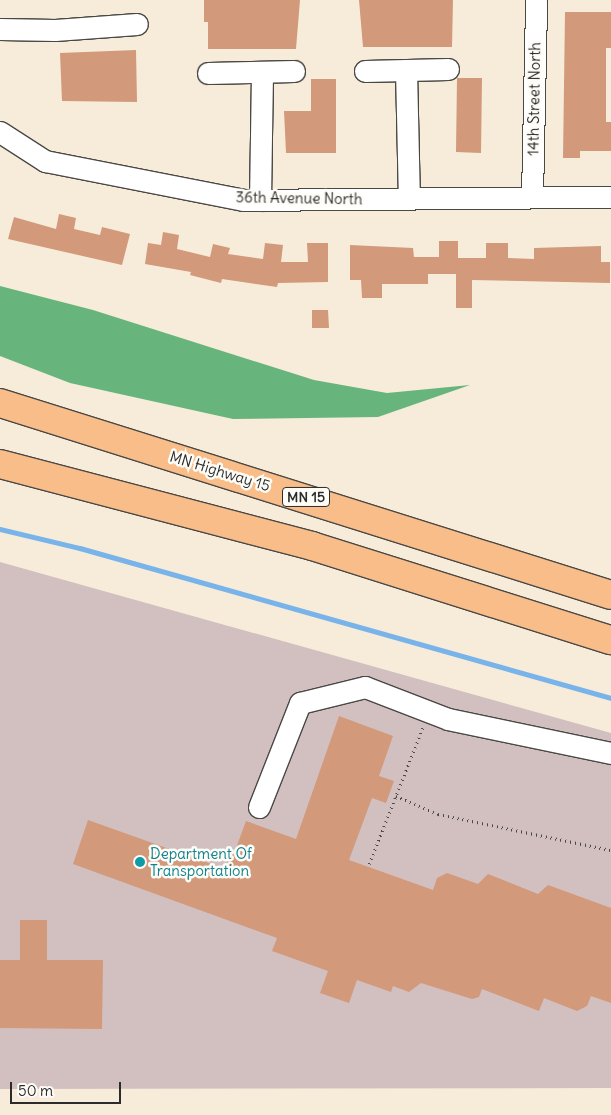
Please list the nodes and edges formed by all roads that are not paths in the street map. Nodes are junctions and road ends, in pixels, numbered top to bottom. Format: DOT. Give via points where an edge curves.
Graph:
graph roads {
  1 [pos="536,0"];
  2 [pos="136,24"];
  3 [pos="0,29"];
  4 [pos="448,69"];
  5 [pos="406,70"];
  6 [pos="294,71"];
  7 [pos="365,71"];
  8 [pos="262,72"];
  9 [pos="208,73"];
  10 [pos="0,132"];
  11 [pos="532,197"];
  12 [pos="611,197"];
  13 [pos="410,198"];
  14 [pos="260,200"];
  15 [pos="0,403"];
  16 [pos="0,464"];
  17 [pos="611,595"];
  18 [pos="611,640"];
  19 [pos="611,753"];
  20 [pos="260,807"];
  1 -- 11 [label="street, 14th Street North"];
  2 -- 3 [label="street" via="55,30"];
  4 -- 5 [label="street"];
  5 -- 7 [label="street"];
  5 -- 13 [label="street"];
  6 -- 8 [label="street"];
  8 -- 9 [label="street"];
  8 -- 14 [label="street"];
  10 -- 14 [label="street, 36th Avenue North" via="44,161 243,200"];
  11 -- 12 [label="street, 36th Avenue North"];
  11 -- 13 [label="street, 36th Avenue North"];
  13 -- 14 [label="street, 36th Avenue North"];
  15 -- 17 [label="highway, MN Highway 15 / MN 15"];
  16 -- 18 [label="highway" via="312,546"];
  19 -- 20 [label="street" via="434,713 365,687 300,703"];
}
